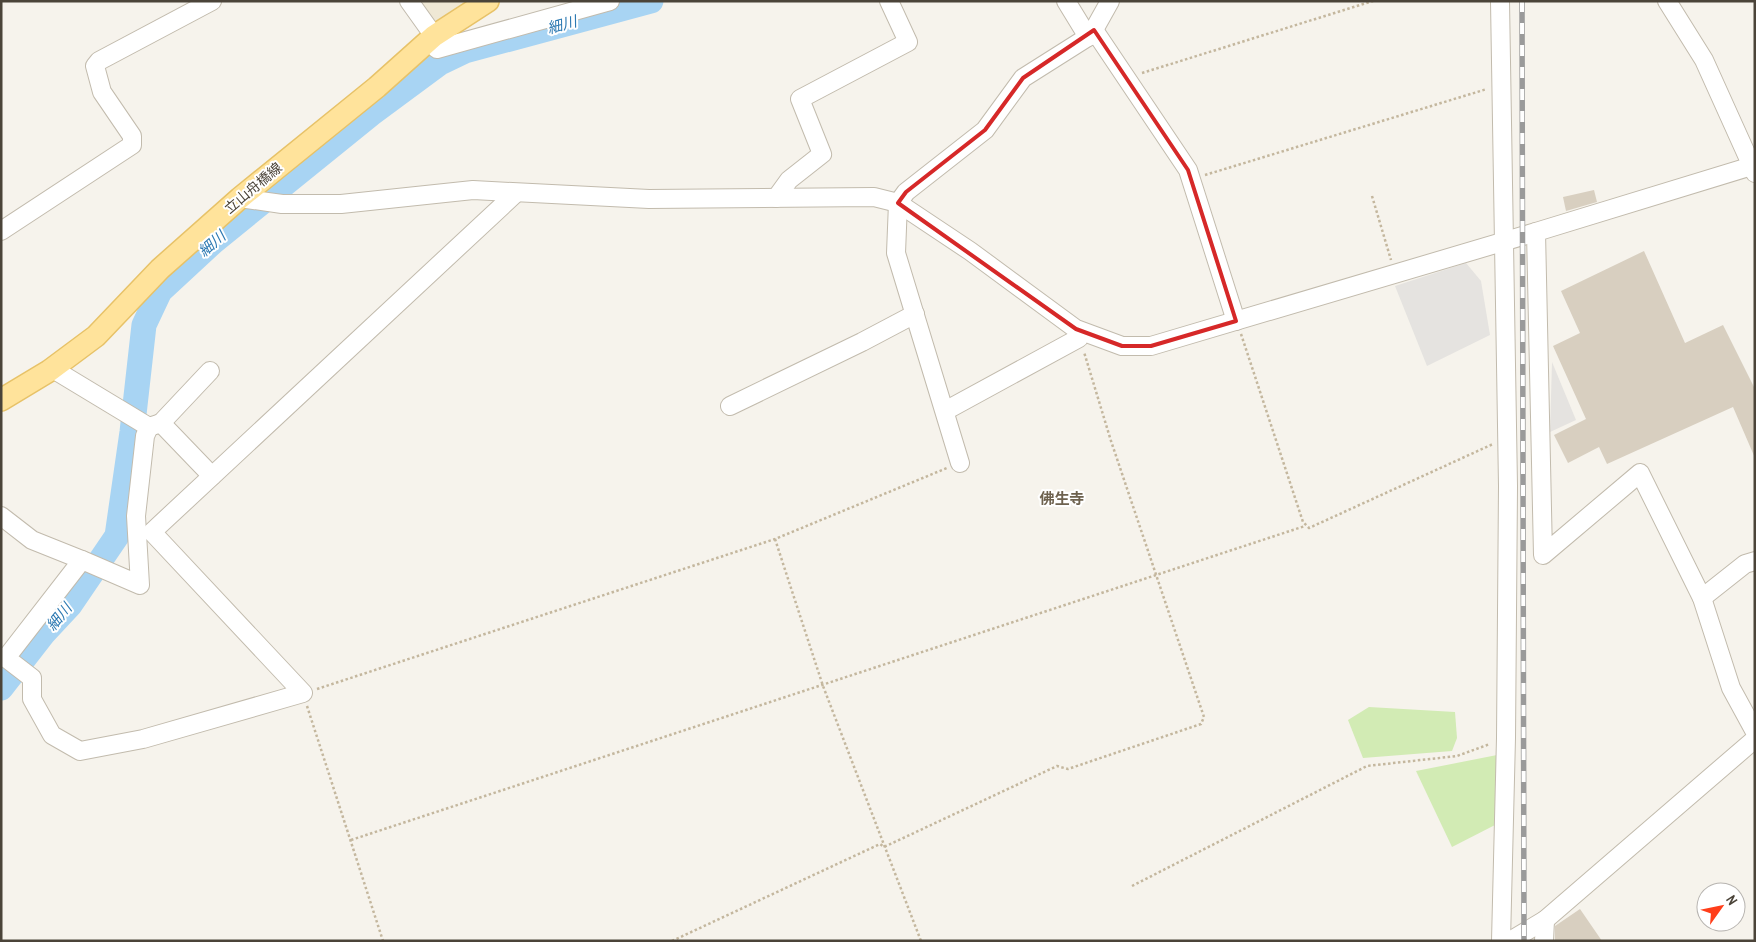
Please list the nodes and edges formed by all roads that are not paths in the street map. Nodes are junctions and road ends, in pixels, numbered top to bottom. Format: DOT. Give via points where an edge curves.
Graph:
graph roads {
  1 [pos="212,1"];
  2 [pos="409,1"];
  3 [pos="488,1"];
  4 [pos="610,1"];
  5 [pos="889,1"];
  6 [pos="1066,1"];
  7 [pos="1110,1"];
  8 [pos="1500,1"];
  9 [pos="1667,1"];
  10 [pos="1091,34"];
  11 [pos="431,38"];
  12 [pos="1753,168"];
  13 [pos="516,192"];
  14 [pos="240,198"];
  15 [pos="776,198"];
  16 [pos="898,203"];
  17 [pos="1,231"];
  18 [pos="1536,232"];
  19 [pos="1503,241"];
  20 [pos="915,314"];
  21 [pos="1236,321"];
  22 [pos="1079,338"];
  23 [pos="52,369"];
  24 [pos="210,371"];
  25 [pos="1,400"];
  26 [pos="730,406"];
  27 [pos="945,411"];
  28 [pos="155,425"];
  29 [pos="960,463"];
  30 [pos="212,476"];
  31 [pos="1,516"];
  32 [pos="82,560"];
  33 [pos="1755,561"];
  34 [pos="1702,598"];
  35 [pos="1755,732"];
  36 [pos="1755,739"];
  37 [pos="1545,920"];
  38 [pos="1501,941"];
  39 [pos="1510,941"];
  40 [pos="1544,941"];
  1 -- 17 [label="street" via="98,61 96,66 102,92 132,136 132,145"];
  2 -- 11 [label="street"];
  3 -- 11 [label="main road, 立山舟橋線"];
  4 -- 11 [label="street" via="437,49"];
  5 -- 15 [label="street" via="908,42 800,99 822,154 789,180"];
  6 -- 10 [label="street"];
  7 -- 10 [label="street"];
  8 -- 19 [label="street"];
  9 -- 12 [label="street" via="1704,60"];
  10 -- 16 [label="street" via="1023,78 985,130 906,192"];
  10 -- 21 [label="street" via="1126,78 1188,170"];
  11 -- 14 [label="main road, 立山舟橋線" via="377,87"];
  12 -- 18 [label="street"];
  13 -- 14 [label="street" via="473,190 340,204 282,204"];
  13 -- 15 [label="street" via="649,199"];
  13 -- 30 [label="street"];
  14 -- 23 [label="main road, 立山舟橋線" via="160,269 96,336"];
  15 -- 16 [label="street" via="874,197"];
  16 -- 20 [label="street" via="896,253"];
  16 -- 21 [label="street" via="1076,329 1122,346 1151,346"];
  18 -- 19 [label="street"];
  18 -- 34 [label="street" via="1543,556 1640,473"];
  19 -- 21 [label="street"];
  19 -- 38 [label="street" via="1507,437 1506,738"];
  20 -- 26 [label="street"];
  20 -- 27 [label="street"];
  22 -- 27 [label="street"];
  23 -- 25 [label="main road, 立山舟橋線"];
  23 -- 28 [label="street"];
  24 -- 28 [label="street"];
  27 -- 29 [label="street"];
  28 -- 30 [label="street"];
  28 -- 32 [label="street" via="145,436 136,516 140,585"];
  30 -- 32 [label="street" via="152,532 303,693 143,739 80,752 52,735 32,699 32,678 6,658"];
  31 -- 32 [label="street" via="32,540"];
  33 -- 34 [label="street" via="1745,564"];
  34 -- 35 [label="street" via="1731,688"];
  36 -- 37 [label="street"];
  37 -- 39 [label="street"];
  37 -- 40 [label="street"];
}
